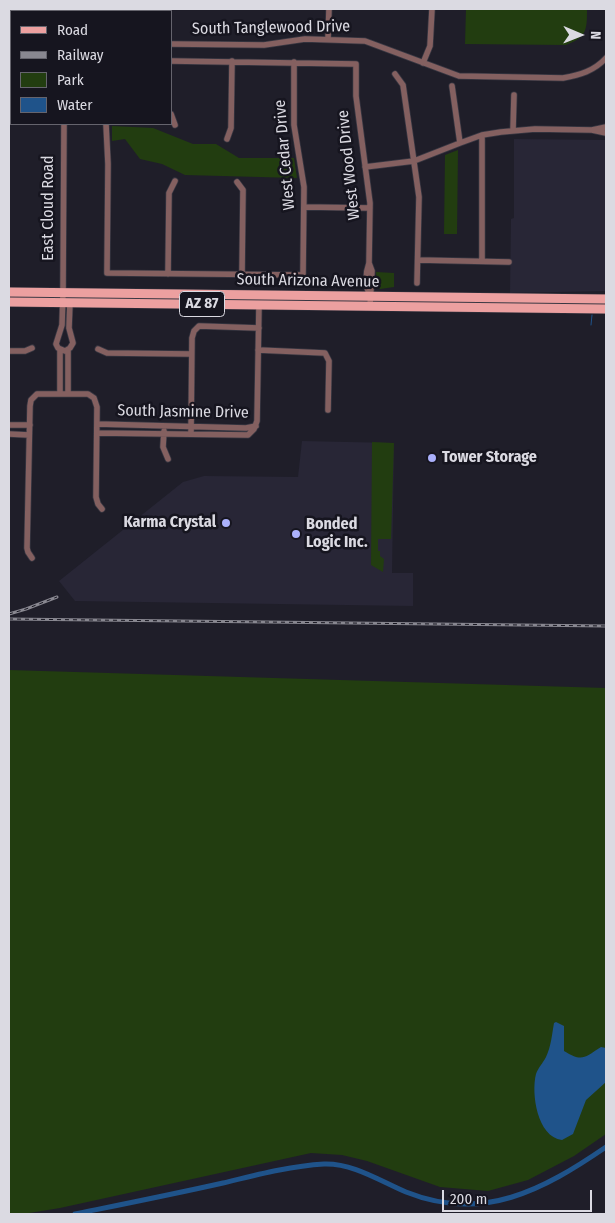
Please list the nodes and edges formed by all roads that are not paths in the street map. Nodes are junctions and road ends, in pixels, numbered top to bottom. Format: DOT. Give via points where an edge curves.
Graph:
graph roads {
  1 [pos="329,9"];
  2 [pos="432,9"];
  3 [pos="328,39"];
  4 [pos="172,44"];
  5 [pos="606,58"];
  6 [pos="172,61"];
  7 [pos="232,61"];
  8 [pos="294,62"];
  9 [pos="423,63"];
  10 [pos="395,74"];
  11 [pos="452,86"];
  12 [pos="514,95"];
  13 [pos="172,118"];
  14 [pos="64,125"];
  15 [pos="106,125"];
  16 [pos="174,125"];
  17 [pos="606,127"];
  18 [pos="513,130"];
  19 [pos="592,130"];
  20 [pos="606,133"];
  21 [pos="482,136"];
  22 [pos="227,139"];
  23 [pos="460,143"];
  24 [pos="414,161"];
  25 [pos="365,167"];
  26 [pos="175,182"];
  27 [pos="238,182"];
  28 [pos="304,207"];
  29 [pos="370,208"];
  30 [pos="418,260"];
  31 [pos="482,261"];
  32 [pos="510,262"];
  33 [pos="168,274"];
  34 [pos="242,274"];
  35 [pos="417,283"];
  36 [pos="9,292"];
  37 [pos="66,293"];
  38 [pos="606,299"];
  39 [pos="370,301"];
  40 [pos="9,302"];
  41 [pos="66,303"];
  42 [pos="525,303"];
  43 [pos="260,305"];
  44 [pos="606,309"];
  45 [pos="259,328"];
  46 [pos="32,348"];
  47 [pos="60,349"];
  48 [pos="98,349"];
  49 [pos="68,350"];
  50 [pos="258,350"];
  51 [pos="9,351"];
  52 [pos="191,354"];
  53 [pos="60,394"];
  54 [pos="68,394"];
  55 [pos="328,410"];
  56 [pos="97,424"];
  57 [pos="9,425"];
  58 [pos="30,425"];
  59 [pos="164,426"];
  60 [pos="191,430"];
  61 [pos="97,433"];
  62 [pos="9,434"];
  63 [pos="164,434"];
  64 [pos="29,435"];
  65 [pos="168,459"];
  66 [pos="102,509"];
  67 [pos="32,558"];
  1 -- 3 [label="street"];
  2 -- 9 [label="street" via="430,46"];
  3 -- 4 [label="street, South Tanglewood Drive" via="264,45"];
  3 -- 9 [label="street, South Tanglewood Drive" via="365,41"];
  5 -- 9 [label="street, South Tanglewood Drive" via="585,73 563,78 459,76"];
  6 -- 7 [label="street"];
  7 -- 8 [label="street"];
  7 -- 22 [label="street" via="232,128"];
  8 -- 25 [label="street, West Wood Drive" via="356,64 356,96"];
  8 -- 28 [label="street, West Cedar Drive" via="294,125 303,177"];
  10 -- 24 [label="street" via="404,85"];
  11 -- 23 [label="street"];
  12 -- 18 [label="street"];
  13 -- 16 [label="street"];
  14 -- 37 [label="street, East Cloud Road"];
  15 -- 33 [label="street" via="107,274"];
  17 -- 19 [label="street"];
  18 -- 19 [label="street"];
  18 -- 21 [label="street"];
  19 -- 20 [label="street"];
  21 -- 23 [label="street"];
  21 -- 31 [label="street"];
  23 -- 24 [label="street"];
  24 -- 25 [label="street"];
  24 -- 30 [label="street" via="419,197"];
  25 -- 29 [label="street, West Wood Drive"];
  26 -- 33 [label="street" via="169,193"];
  27 -- 34 [label="street" via="243,190"];
  28 -- 29 [label="street"];
  28 -- 34 [label="street, West Cedar Drive" via="303,276"];
  29 -- 39 [label="street, West Wood Drive"];
  30 -- 31 [label="street"];
  30 -- 35 [label="street"];
  31 -- 32 [label="street"];
  33 -- 34 [label="street"];
  36 -- 37 [label="main road, South Arizona Avenue / AZ 87"];
  37 -- 39 [label="main road, South Arizona Avenue / AZ 87"];
  37 -- 41 [label="street, East Cloud Road"];
  38 -- 42 [label="main road, South Arizona Avenue / AZ 87"];
  39 -- 42 [label="main road, South Arizona Avenue / AZ 87"];
  39 -- 43 [label="main road, South Arizona Avenue / AZ 87"];
  40 -- 41 [label="main road, South Arizona Avenue / AZ 87"];
  41 -- 43 [label="main road, South Arizona Avenue / AZ 87"];
  41 -- 47 [label="street" via="56,344"];
  41 -- 49 [label="street" via="73,343"];
  42 -- 44 [label="main road, South Arizona Avenue / AZ 87"];
  43 -- 45 [label="street"];
  45 -- 50 [label="street"];
  45 -- 52 [label="street" via="199,326 193,334"];
  46 -- 51 [label="street"];
  47 -- 49 [label="street"];
  47 -- 53 [label="street"];
  48 -- 52 [label="street" via="107,353"];
  49 -- 54 [label="street"];
  50 -- 55 [label="street" via="322,352 327,355"];
  50 -- 60 [label="street, South Jasmine Drive" via="256,426 248,435"];
  52 -- 60 [label="street"];
  53 -- 54 [label="street"];
  53 -- 58 [label="street" via="34,396"];
  54 -- 56 [label="street" via="88,394 94,398"];
  56 -- 59 [label="street, South Jasmine Drive"];
  56 -- 61 [label="street"];
  57 -- 58 [label="street"];
  58 -- 64 [label="street"];
  59 -- 60 [label="street, South Jasmine Drive"];
  59 -- 63 [label="street"];
  60 -- 63 [label="street, South Jasmine Drive"];
  61 -- 63 [label="street, South Jasmine Drive"];
  61 -- 66 [label="street" via="96,497"];
  62 -- 64 [label="street"];
  63 -- 65 [label="street" via="163,447"];
  64 -- 67 [label="street" via="27,548"];
}
